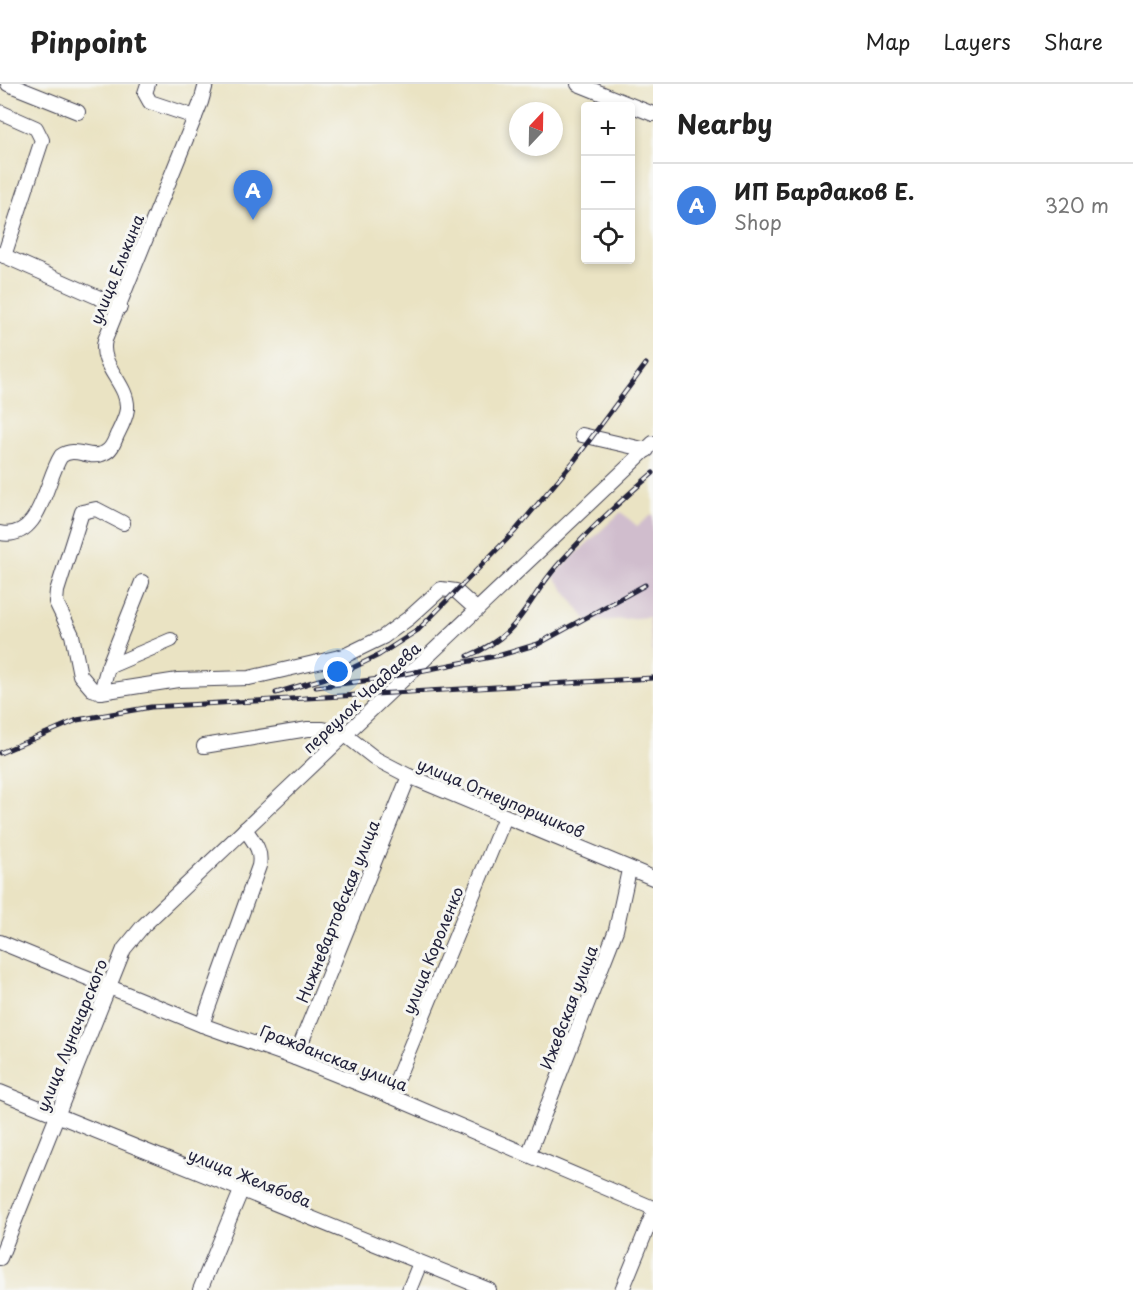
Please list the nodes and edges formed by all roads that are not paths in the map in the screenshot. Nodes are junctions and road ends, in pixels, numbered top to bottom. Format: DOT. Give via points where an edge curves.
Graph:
graph roads {
  1 [pos="8,84"];
  2 [pos="148,84"];
  3 [pos="206,84"];
  4 [pos="578,84"];
  5 [pos="0,112"];
  6 [pos="78,112"];
  7 [pos="653,114"];
  8 [pos="195,117"];
  9 [pos="2,255"];
  10 [pos="120,308"];
  11 [pos="582,435"];
  12 [pos="648,452"];
  13 [pos="123,523"];
  14 [pos="0,533"];
  15 [pos="142,582"];
  16 [pos="477,610"];
  17 [pos="171,640"];
  18 [pos="108,667"];
  19 [pos="101,692"];
  20 [pos="344,734"];
  21 [pos="204,746"];
  22 [pos="409,776"];
  23 [pos="505,817"];
  24 [pos="245,829"];
  25 [pos="629,870"];
  26 [pos="653,878"];
  27 [pos="0,942"];
  28 [pos="106,987"];
  29 [pos="202,1025"];
  30 [pos="295,1058"];
  31 [pos="0,1092"];
  32 [pos="390,1096"];
  33 [pos="56,1115"];
  34 [pos="529,1153"];
  35 [pos="242,1191"];
  36 [pos="653,1208"];
  37 [pos="652,1221"];
  38 [pos="0,1258"];
  39 [pos="420,1263"];
  40 [pos="200,1290"];
  41 [pos="409,1290"];
  42 [pos="489,1290"];
  43 [pos="622,1290"];
  1 -- 6 [label="street"];
  2 -- 8 [label="street" via="150,102"];
  3 -- 8 [label="street, улица Елькина"];
  4 -- 7 [label="street"];
  5 -- 9 [label="street" via="36,128 42,140"];
  8 -- 10 [label="street, улица Елькина"];
  9 -- 10 [label="street"];
  10 -- 14 [label="street, улица Елькина" via="103,346 127,404 113,445 97,456 72,451 61,456 29,525 19,532"];
  11 -- 12 [label="street"];
  12 -- 16 [label="street, переулок Чаадаева"];
  13 -- 19 [label="street" via="96,509 82,512 57,591 59,612 72,635 80,675 92,689"];
  15 -- 18 [label="street"];
  16 -- 19 [label="street" via="456,591 441,589 383,637 344,656 249,678 178,680"];
  16 -- 20 [label="street, переулок Чаадаева"];
  17 -- 18 [label="street"];
  18 -- 19 [label="street"];
  20 -- 21 [label="street" via="308,729"];
  20 -- 22 [label="street, улица Огнеупорщиков" via="376,759"];
  20 -- 24 [label="street, переулок Чаадаева"];
  22 -- 23 [label="street, улица Огнеупорщиков"];
  22 -- 30 [label="street, Нижневартовская улица"];
  23 -- 25 [label="street, улица Огнеупорщиков"];
  23 -- 32 [label="street, улица Короленко"];
  24 -- 28 [label="street, улица Луначарского" via="143,926 124,949"];
  24 -- 29 [label="street" via="261,857"];
  25 -- 26 [label="street, улица Огнеупорщиков"];
  25 -- 34 [label="street, Ижевская улица" via="616,930"];
  27 -- 28 [label="street, Гражданская улица"];
  28 -- 29 [label="street, Гражданская улица"];
  28 -- 33 [label="street, улица Луначарского"];
  29 -- 30 [label="street, Гражданская улица"];
  30 -- 32 [label="street, Гражданская улица"];
  31 -- 33 [label="street, улица Желябова"];
  32 -- 34 [label="street, Гражданская улица"];
  33 -- 35 [label="street, улица Желябова"];
  33 -- 38 [label="street, улица Луначарского"];
  34 -- 36 [label="street, Гражданская улица"];
  35 -- 39 [label="street, улица Желябова"];
  35 -- 40 [label="street"];
  37 -- 43 [label="street"];
  39 -- 41 [label="street"];
  39 -- 42 [label="street, улица Желябова"];
}
